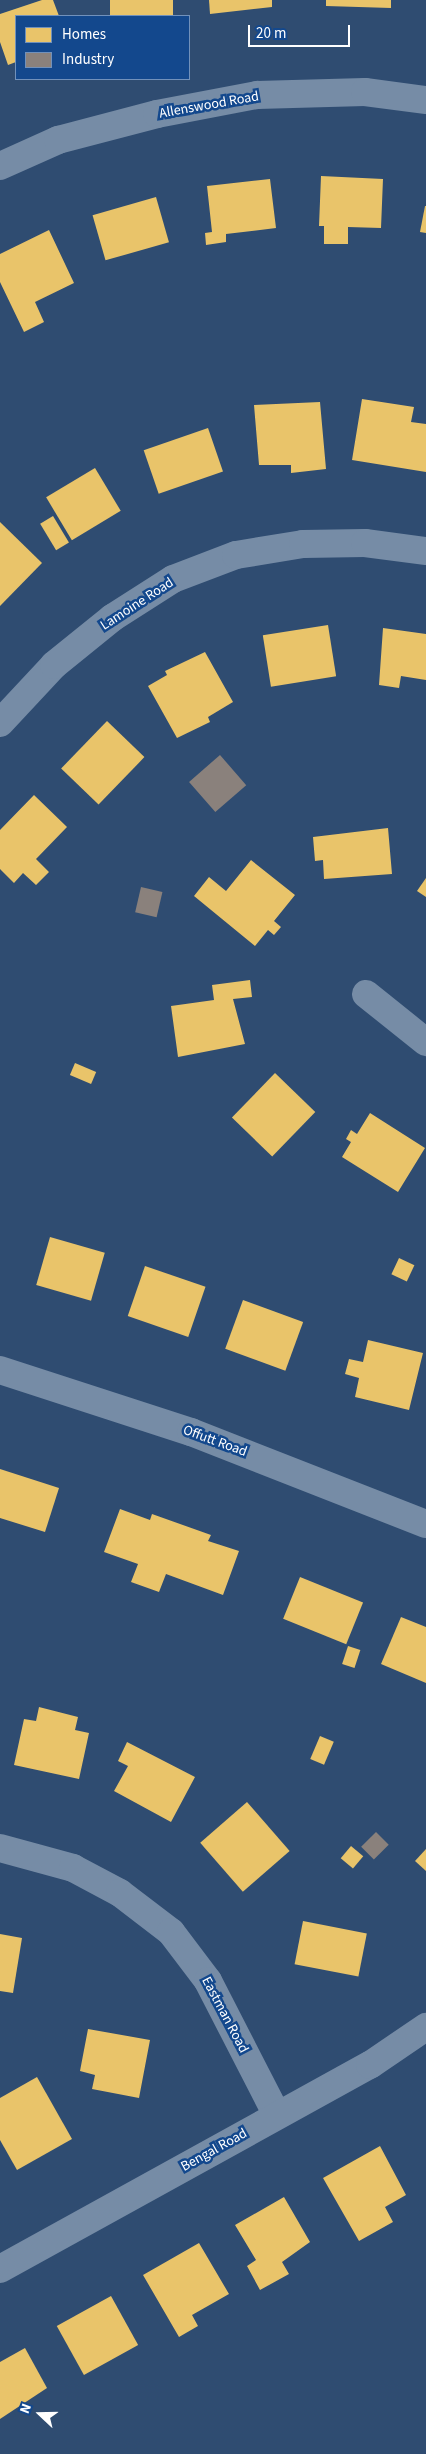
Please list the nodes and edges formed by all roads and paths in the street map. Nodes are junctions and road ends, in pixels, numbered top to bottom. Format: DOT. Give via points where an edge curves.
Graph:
graph roads {
  1 [pos="426,100"];
  2 [pos="0,166"];
  3 [pos="426,550"];
  4 [pos="0,723"];
  5 [pos="366,994"];
  6 [pos="426,1042"];
  7 [pos="0,1370"];
  8 [pos="426,1524"];
  9 [pos="0,1848"];
  10 [pos="426,2026"];
  11 [pos="277,2115"];
  12 [pos="0,2269"];
  1 -- 2 [label="street, Allenswood Road" via="365,92 257,95 157,114 58,140"];
  3 -- 4 [label="street, Lamoine Road" via="365,544 303,544 236,555 173,579 112,618 54,665"];
  5 -- 6 [label="street"];
  7 -- 8 [label="street, Offutt Road" via="191,1432"];
  9 -- 11 [label="street, Eastman Road" via="73,1868 120,1893 171,1932 208,1981"];
  10 -- 11 [label="street, Bengal Road" via="370,2065"];
  11 -- 12 [label="street, Bengal Road"];
}
